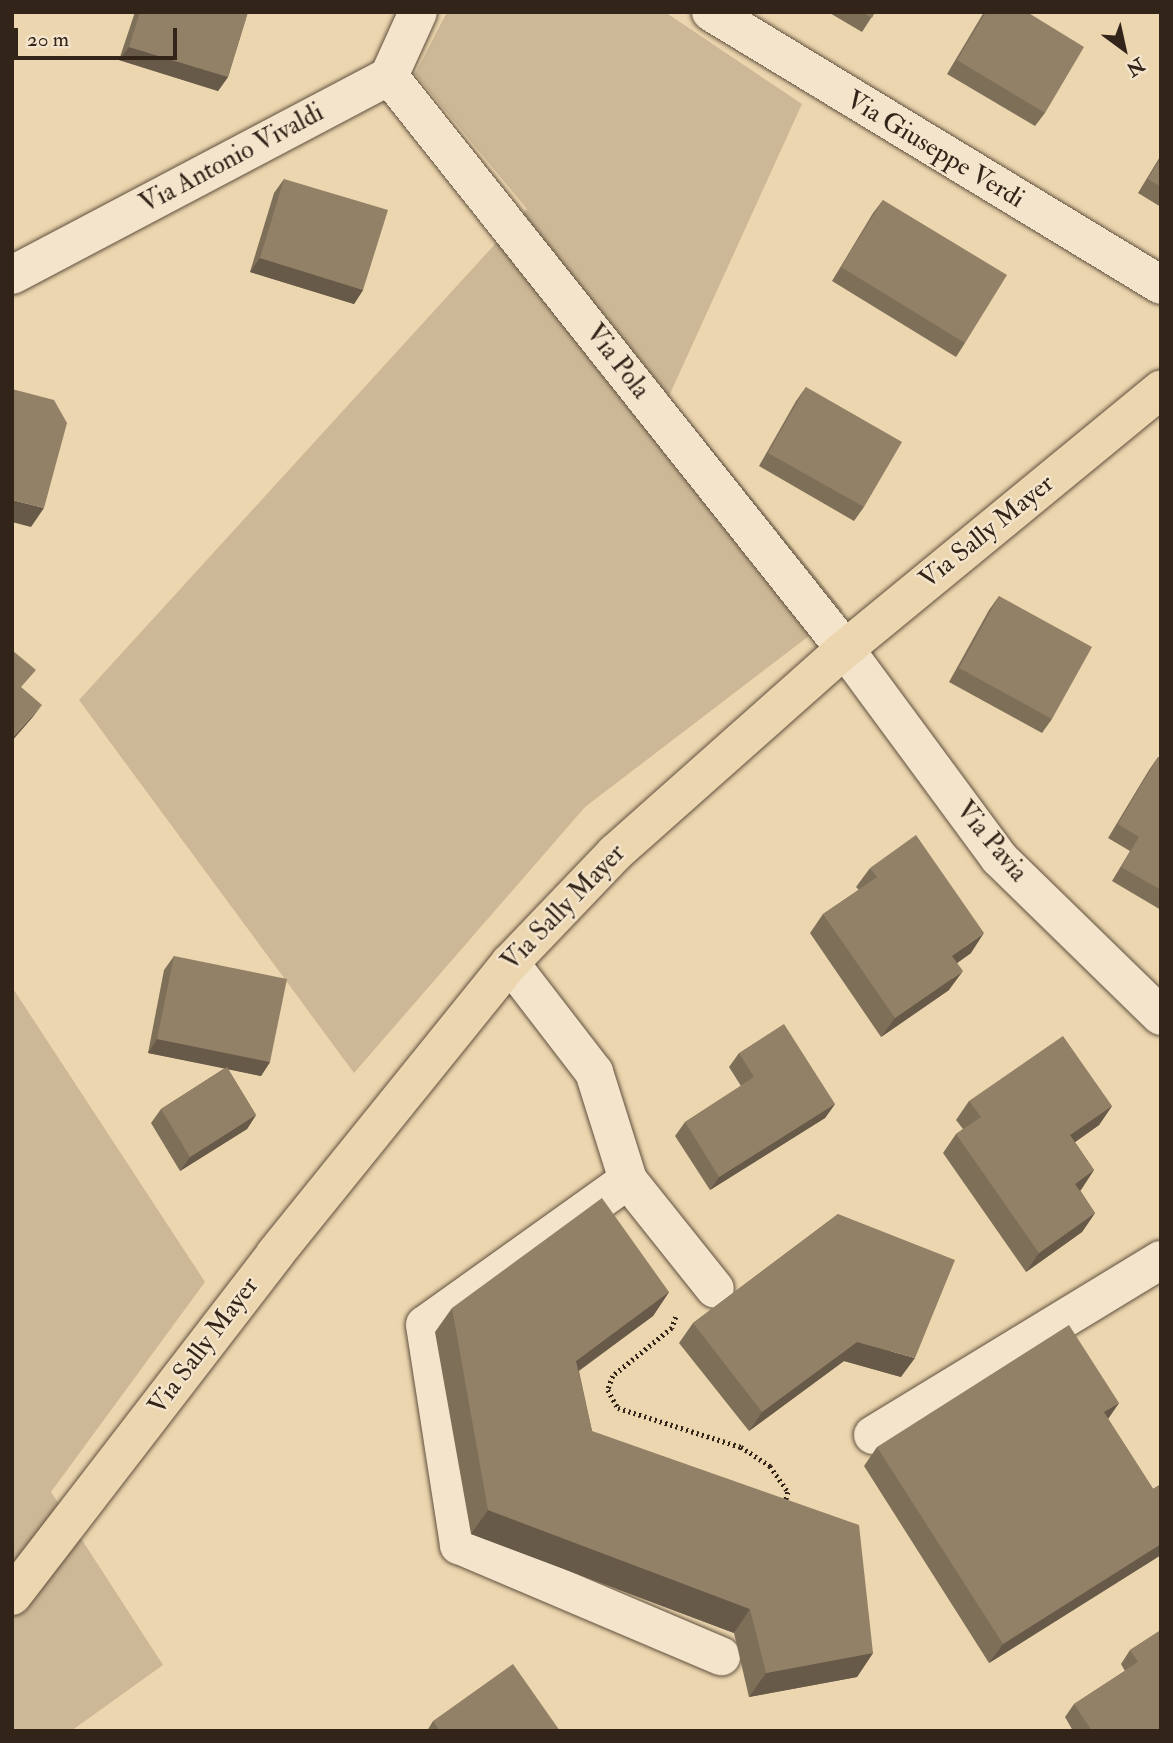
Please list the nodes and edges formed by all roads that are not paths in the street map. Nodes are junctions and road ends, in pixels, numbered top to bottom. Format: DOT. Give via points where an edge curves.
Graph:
graph roads {
  1 [pos="418,12"];
  2 [pos="711,12"];
  3 [pos="389,76"];
  4 [pos="12,275"];
  5 [pos="1161,285"];
  6 [pos="1161,389"];
  7 [pos="845,649"];
  8 [pos="510,963"];
  9 [pos="1161,1016"];
  10 [pos="628,1180"];
  11 [pos="1161,1260"];
  12 [pos="715,1289"];
  13 [pos="873,1435"];
  14 [pos="12,1596"];
  15 [pos="721,1656"];
  1 -- 3 [label="street"];
  2 -- 5 [label="street, Via Giuseppe Verdi"];
  3 -- 4 [label="street, Via Antonio Vivaldi"];
  3 -- 7 [label="street, Via Pola"];
  6 -- 7 [label="main road, Via Sally Mayer"];
  7 -- 8 [label="main road, Via Sally Mayer" via="615,853"];
  7 -- 9 [label="street, Via Pavia" via="999,858"];
  8 -- 10 [label="street" via="594,1072"];
  8 -- 14 [label="main road, Via Sally Mayer" via="275,1254"];
  10 -- 12 [label="street"];
  10 -- 15 [label="street" via="425,1325 459,1545"];
  11 -- 13 [label="street"];
}
